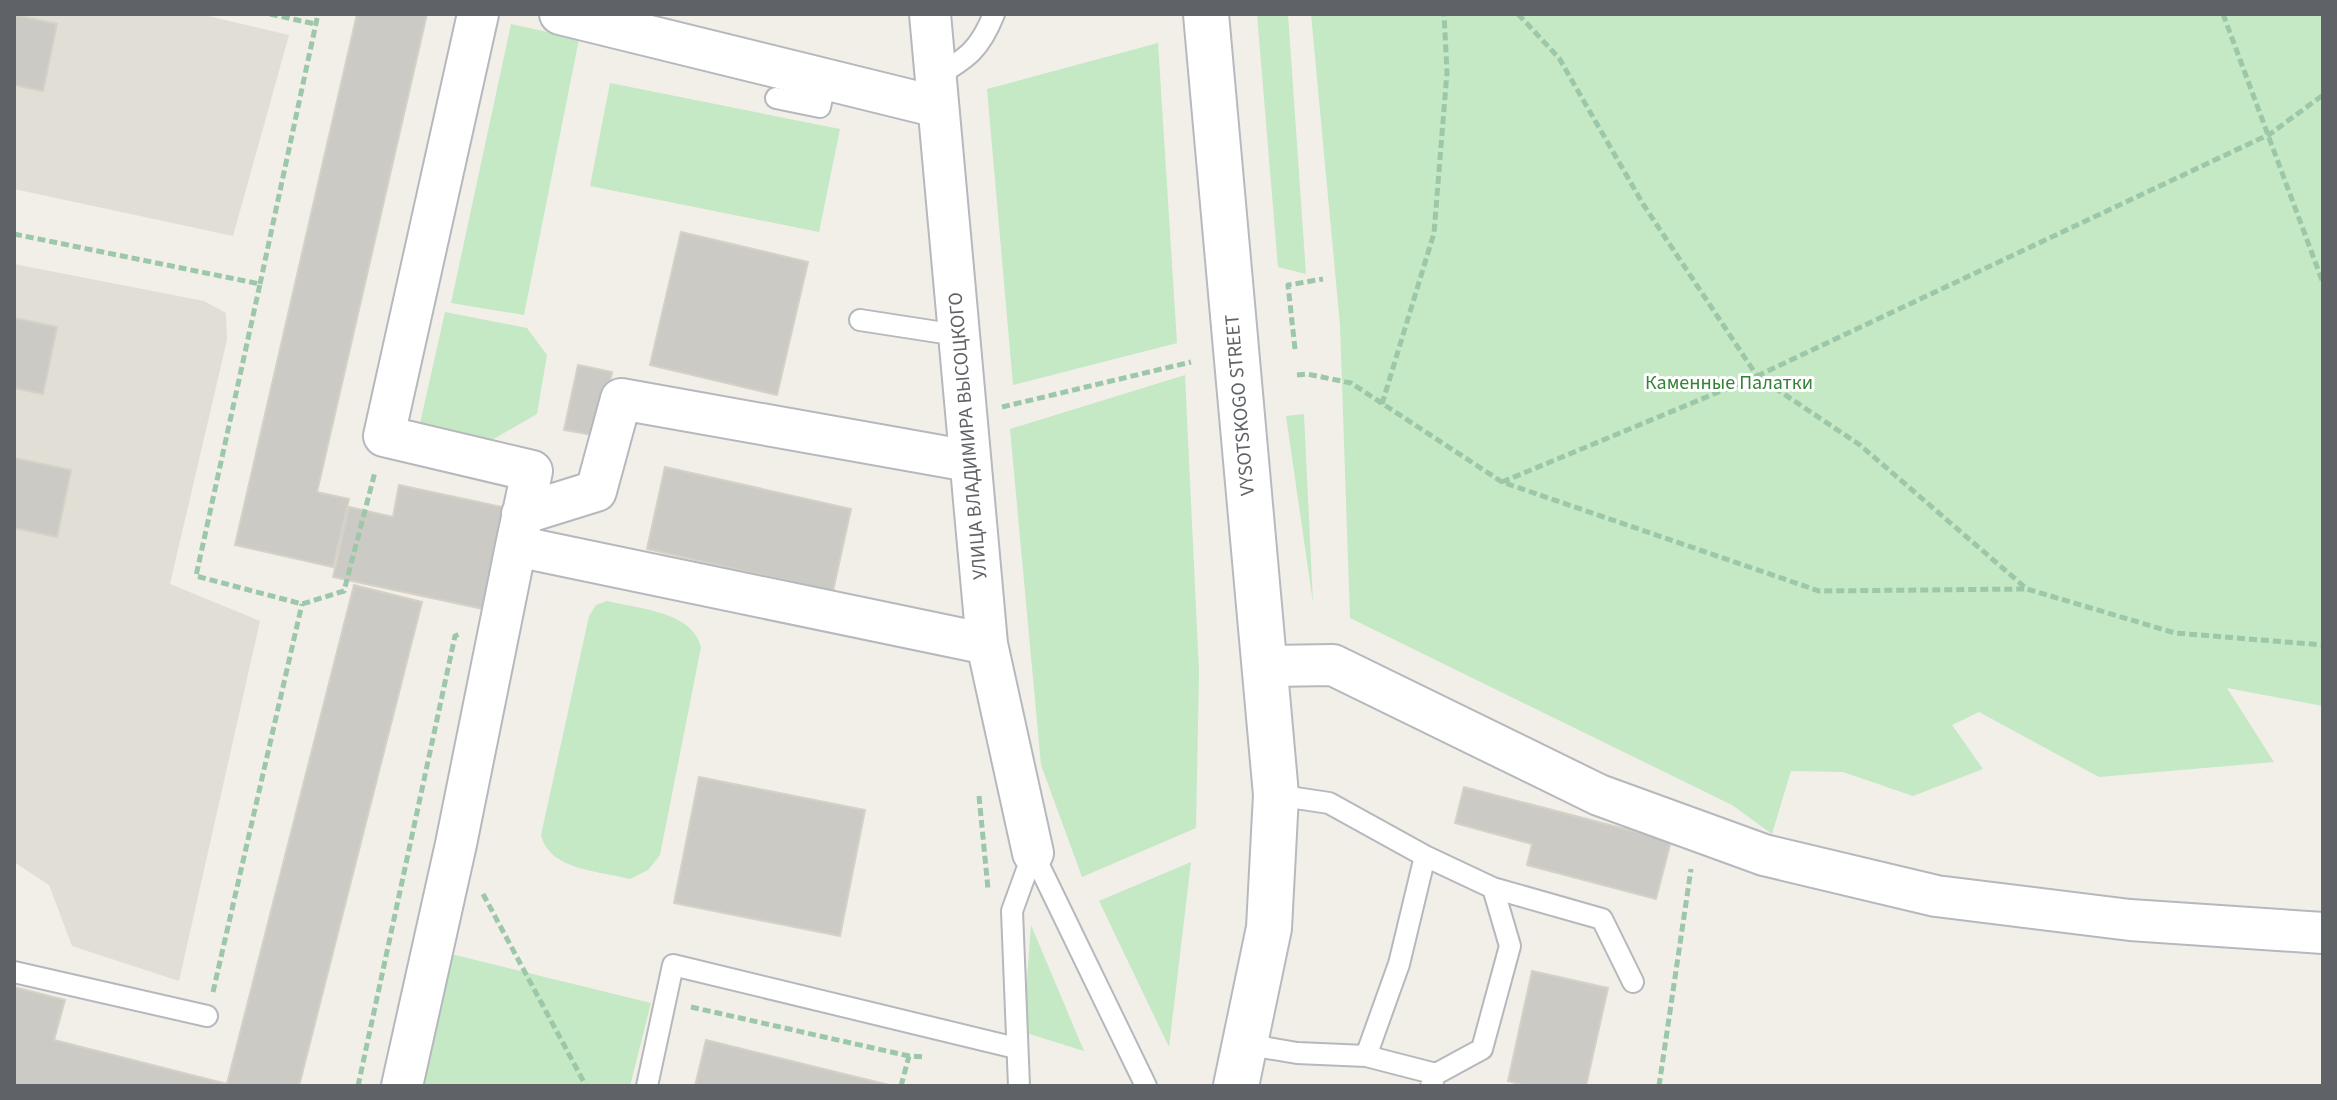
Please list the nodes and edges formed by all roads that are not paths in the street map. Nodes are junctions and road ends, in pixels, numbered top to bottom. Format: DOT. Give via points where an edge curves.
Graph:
graph roads {
  1 [pos="478,14"];
  2 [pos="560,14"];
  3 [pos="930,14"];
  4 [pos="994,14"];
  5 [pos="1206,14"];
  6 [pos="826,80"];
  7 [pos="937,92"];
  8 [pos="776,98"];
  9 [pos="860,320"];
  10 [pos="957,335"];
  11 [pos="969,461"];
  12 [pos="519,530"];
  13 [pos="987,644"];
  14 [pos="1264,666"];
  15 [pos="1276,795"];
  16 [pos="1033,853"];
  17 [pos="1425,856"];
  18 [pos="1493,888"];
  19 [pos="2323,933"];
  20 [pos="14,972"];
  21 [pos="1633,982"];
  22 [pos="207,1016"];
  23 [pos="1016,1048"];
  24 [pos="1366,1056"];
  25 [pos="1240,1065"];
  26 [pos="1433,1080"];
  27 [pos="402,1086"];
  28 [pos="647,1086"];
  29 [pos="1019,1086"];
  30 [pos="1146,1086"];
  1 -- 12 [label="street" via="384,436 532,471"];
  2 -- 6 [label="street"];
  3 -- 7 [label="street, УЛИЦА ВЛАДИМИРА ВЫСОЦКОГО"];
  4 -- 7 [label="lane" via="982,43"];
  5 -- 14 [label="main road, VYSOTSKOGO STREET"];
  6 -- 7 [label="street"];
  6 -- 8 [label="lane" via="820,107"];
  7 -- 10 [label="street, УЛИЦА ВЛАДИМИРА ВЫСОЦКОГО"];
  9 -- 10 [label="lane"];
  10 -- 11 [label="street, УЛИЦА ВЛАДИМИРА ВЫСОЦКОГО"];
  11 -- 12 [label="street" via="621,399 596,491"];
  11 -- 13 [label="street, УЛИЦА ВЛАДИМИРА ВЫСОЦКОГО"];
  12 -- 13 [label="street"];
  12 -- 27 [label="street"];
  13 -- 16 [label="street, УЛИЦА ВЛАДИМИРА ВЫСОЦКОГО"];
  14 -- 15 [label="main road, VYSOTSKOGO STREET"];
  14 -- 19 [label="street" via="1333,665 1599,795 1764,855 1936,896 2130,920"];
  15 -- 17 [label="lane" via="1329,803"];
  15 -- 25 [label="main road" via="1269,928"];
  16 -- 23 [label="lane" via="1012,911"];
  16 -- 30 [label="lane"];
  17 -- 18 [label="lane"];
  17 -- 24 [label="lane" via="1399,964"];
  18 -- 21 [label="lane" via="1602,919"];
  18 -- 26 [label="lane" via="1510,946 1482,1049"];
  20 -- 22 [label="lane"];
  23 -- 28 [label="lane" via="673,965"];
  23 -- 29 [label="lane"];
  24 -- 25 [label="lane" via="1297,1053"];
  24 -- 26 [label="lane"];
}
